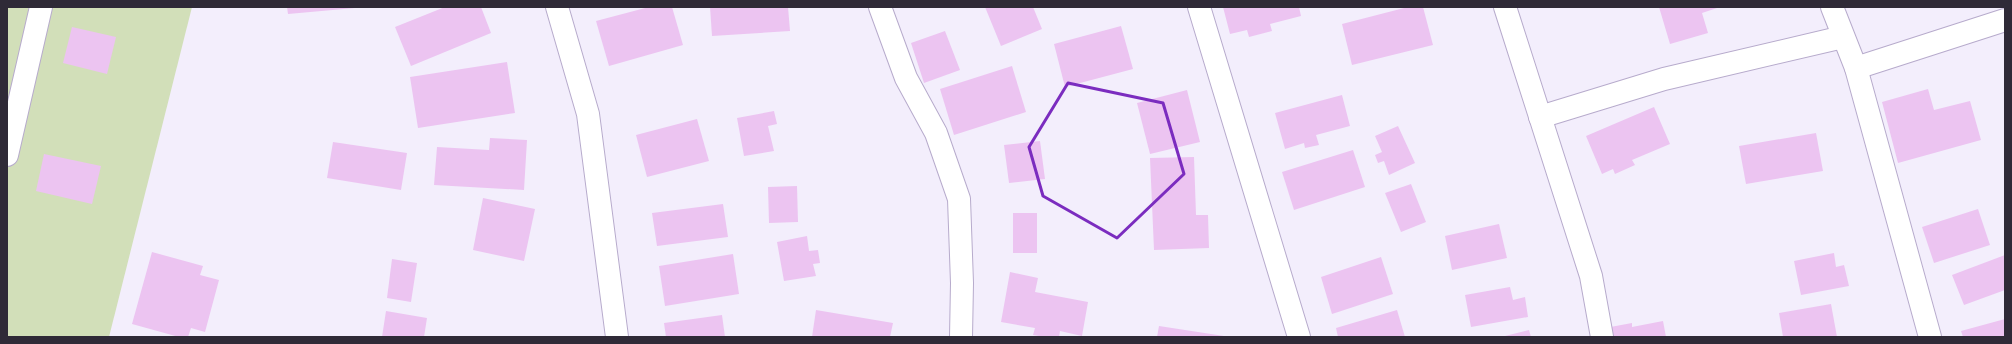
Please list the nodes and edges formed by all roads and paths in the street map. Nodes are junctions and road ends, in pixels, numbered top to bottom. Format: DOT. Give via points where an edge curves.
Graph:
graph roads {
  1 [pos="41,7"];
  2 [pos="557,7"];
  3 [pos="880,7"];
  4 [pos="1199,7"];
  5 [pos="1505,7"];
  6 [pos="1832,7"];
  7 [pos="2005,20"];
  8 [pos="1843,37"];
  9 [pos="1856,68"];
  10 [pos="1540,117"];
  11 [pos="7,155"];
  12 [pos="617,337"];
  13 [pos="960,337"];
  14 [pos="1300,337"];
  15 [pos="1602,337"];
  16 [pos="1930,337"];
  1 -- 11 [label="street"];
  2 -- 12 [label="street" via="588,114"];
  3 -- 13 [label="street" via="906,78 936,133 959,199 962,283"];
  4 -- 14 [label="street"];
  5 -- 10 [label="street"];
  6 -- 8 [label="street"];
  7 -- 9 [label="street"];
  8 -- 9 [label="street"];
  8 -- 10 [label="street" via="1664,80"];
  9 -- 16 [label="street"];
  10 -- 15 [label="street" via="1591,276"];
}
